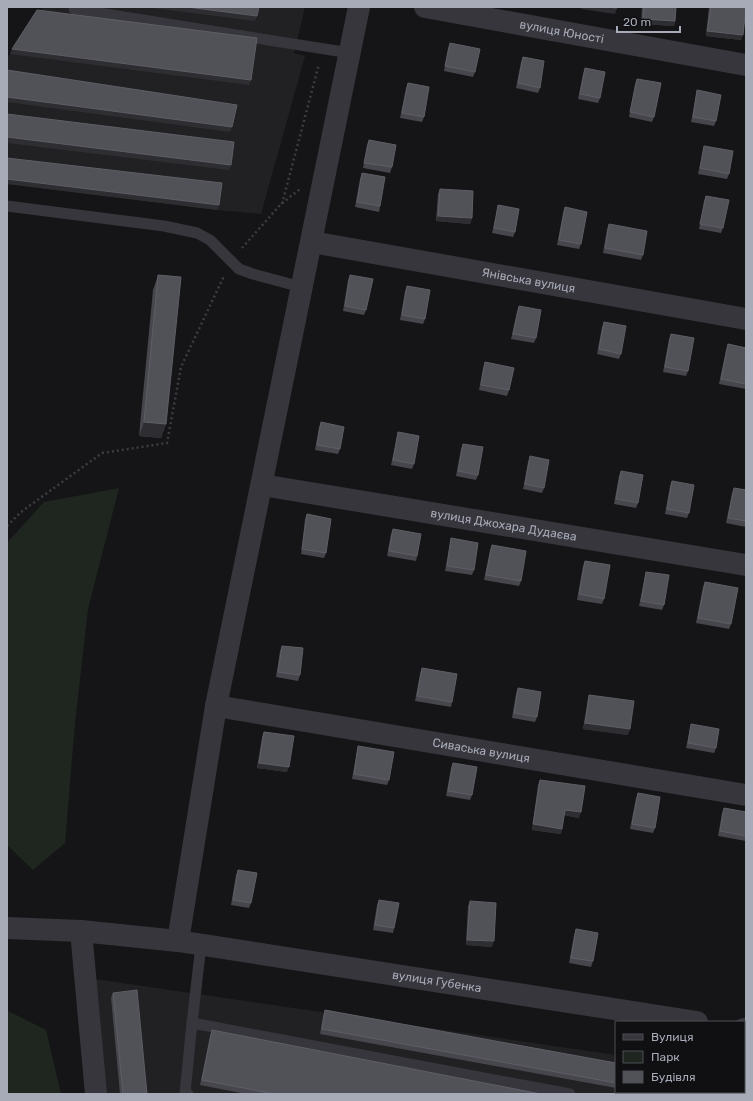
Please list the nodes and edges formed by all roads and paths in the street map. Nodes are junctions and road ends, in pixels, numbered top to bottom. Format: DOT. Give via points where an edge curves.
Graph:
graph roads {
  1 [pos="359,7"];
  2 [pos="425,7"];
  3 [pos="74,9"];
  4 [pos="323,49"];
  5 [pos="350,53"];
  6 [pos="746,65"];
  7 [pos="326,167"];
  8 [pos="281,204"];
  9 [pos="7,206"];
  10 [pos="312,242"];
  11 [pos="231,261"];
  12 [pos="302,287"];
  13 [pos="746,319"];
  14 [pos="262,485"];
  15 [pos="7,526"];
  16 [pos="746,565"];
  17 [pos="216,706"];
  18 [pos="746,794"];
  19 [pos="7,928"];
  20 [pos="81,931"];
  21 [pos="178,942"];
  22 [pos="201,945"];
  23 [pos="691,1021"];
  24 [pos="192,1023"];
  25 [pos="96,1094"];
  26 [pos="188,1094"];
  27 [pos="570,1094"];
  1 -- 5 [label="street"];
  2 -- 6 [label="street, вулиця Юності"];
  3 -- 4 [label="lane"];
  4 -- 5 [label="lane"];
  4 -- 8 [label="path"];
  5 -- 7 [label="street"];
  7 -- 8 [label="path"];
  7 -- 10 [label="street"];
  8 -- 11 [label="path"];
  9 -- 11 [label="lane" via="164,226 197,233 210,240"];
  10 -- 12 [label="street"];
  10 -- 13 [label="street, Янівська вулиця"];
  11 -- 12 [label="lane" via="239,269"];
  11 -- 15 [label="path" via="181,367 167,443 102,453 21,512"];
  12 -- 14 [label="street"];
  14 -- 16 [label="street, вулиця Джохара Дудаєва"];
  14 -- 17 [label="street"];
  17 -- 18 [label="street, Сиваська вулиця"];
  17 -- 21 [label="street"];
  19 -- 20 [label="street, вулиця Губенка"];
  20 -- 21 [label="street, вулиця Губенка"];
  20 -- 25 [label="street"];
  21 -- 22 [label="street, вулиця Губенка"];
  22 -- 23 [label="street, вулиця Губенка"];
  22 -- 24 [label="lane"];
  24 -- 26 [label="lane"];
  24 -- 27 [label="lane"];
}
